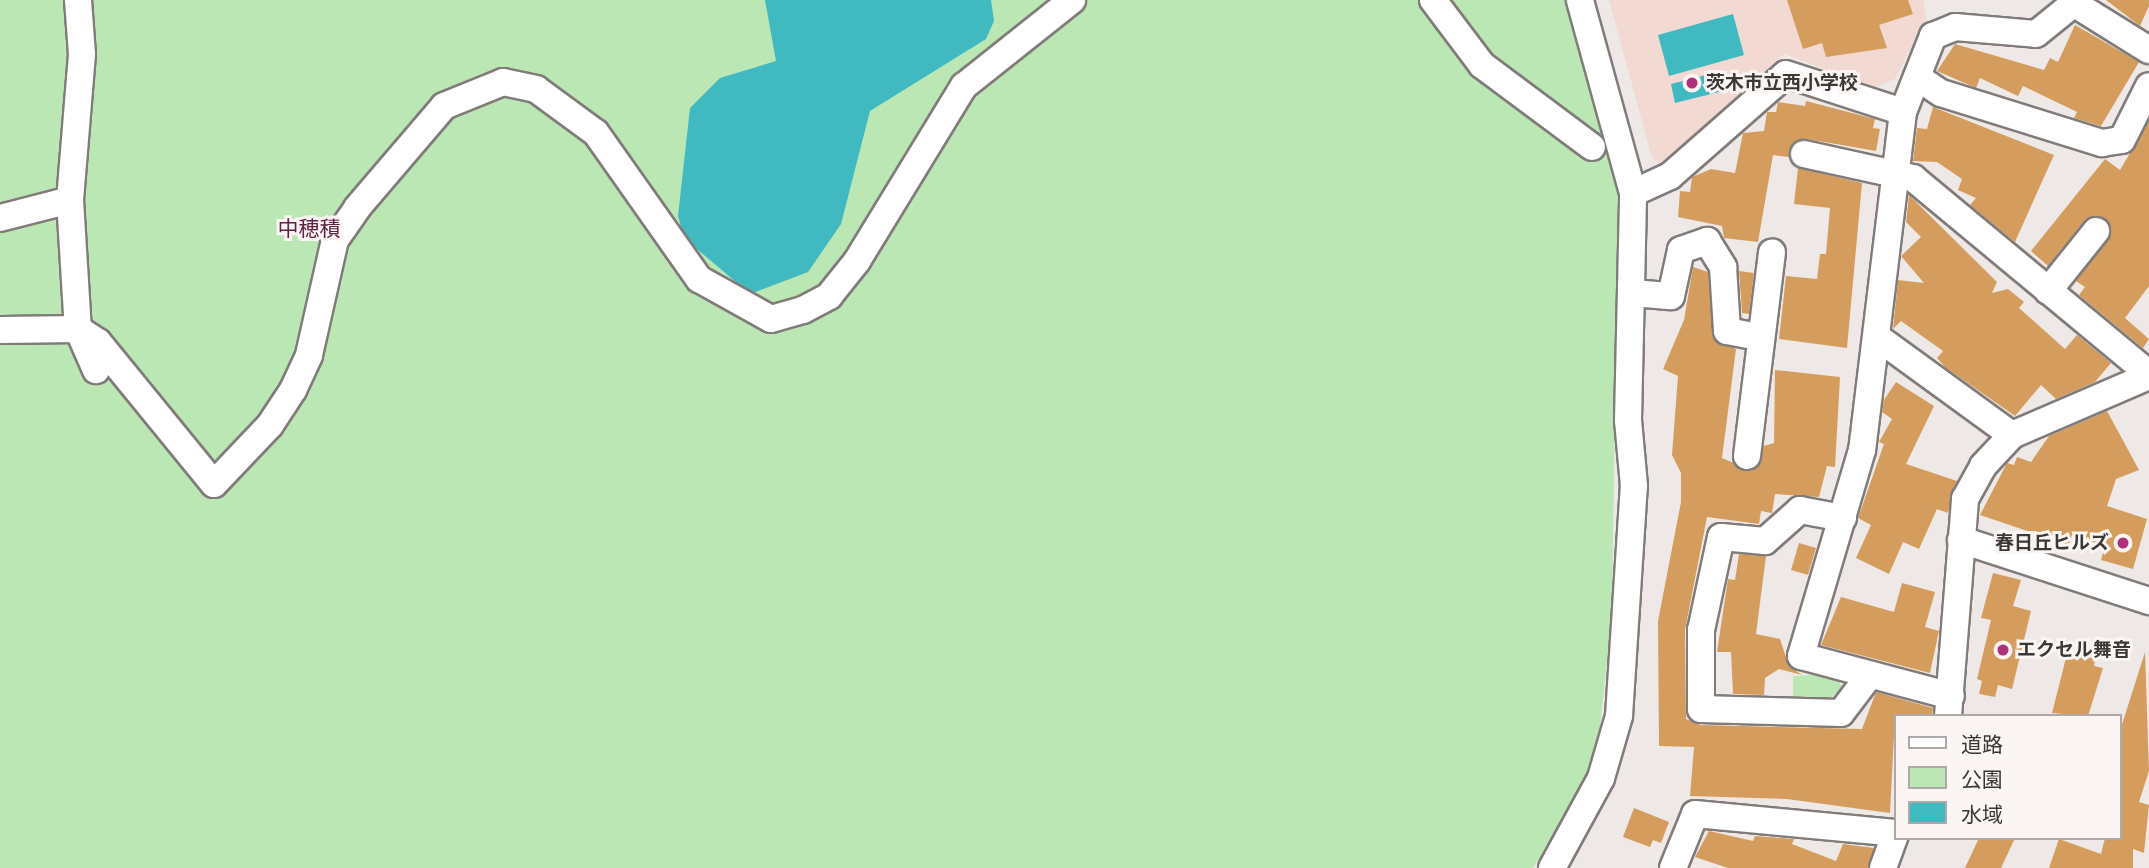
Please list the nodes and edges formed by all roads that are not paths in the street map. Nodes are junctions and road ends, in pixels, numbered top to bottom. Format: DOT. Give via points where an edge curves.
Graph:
graph roads {
  1 [pos="78,0"];
  2 [pos="1072,0"];
  3 [pos="1433,0"];
  4 [pos="1580,0"];
  5 [pos="2076,2"];
  6 [pos="2149,50"];
  7 [pos="1917,77"];
  8 [pos="2149,86"];
  9 [pos="1903,112"];
  10 [pos="1592,147"];
  11 [pos="1804,154"];
  12 [pos="1894,175"];
  13 [pos="1633,193"];
  14 [pos="71,200"];
  15 [pos="0,218"];
  16 [pos="2096,231"];
  17 [pos="1772,253"];
  18 [pos="2048,291"];
  19 [pos="1633,293"];
  20 [pos="0,319"];
  21 [pos="78,329"];
  22 [pos="1,330"];
  23 [pos="0,336"];
  24 [pos="1758,337"];
  25 [pos="1877,337"];
  26 [pos="96,370"];
  27 [pos="2149,375"];
  28 [pos="2012,435"];
  29 [pos="1747,456"];
  30 [pos="1843,518"];
  31 [pos="1961,540"];
  32 [pos="2149,601"];
  33 [pos="1869,676"];
  34 [pos="1950,706"];
  35 [pos="1894,834"];
  36 [pos="1894,837"];
  37 [pos="1552,868"];
  38 [pos="1673,868"];
  39 [pos="1884,868"];
  1 -- 14 [label="street" via="82,54"];
  2 -- 21 [label="street" via="964,86 857,261 829,296 803,310 771,319 699,279 596,133 536,89 503,82 444,106 357,208 335,240 309,355 293,390 270,425 214,484 122,369"];
  3 -- 10 [label="street" via="1482,65"];
  4 -- 13 [label="street"];
  5 -- 6 [label="street"];
  5 -- 7 [label="street" via="2036,34 1955,27 1933,36"];
  7 -- 8 [label="street" via="1941,93 2102,143 2122,140"];
  7 -- 9 [label="street"];
  9 -- 12 [label="street"];
  9 -- 13 [label="street" via="1786,74 1670,176"];
  11 -- 12 [label="street"];
  12 -- 18 [label="street" via="1913,178"];
  12 -- 25 [label="street"];
  13 -- 19 [label="street"];
  14 -- 15 [label="street"];
  14 -- 21 [label="street"];
  16 -- 18 [label="street"];
  17 -- 24 [label="street"];
  18 -- 27 [label="street"];
  19 -- 24 [label="street" via="1671,296 1681,250 1707,241 1723,267 1727,331"];
  19 -- 37 [label="street" via="1628,420 1634,486 1619,716 1601,778"];
  20 -- 22 [label="street"];
  21 -- 22 [label="street"];
  21 -- 26 [label="street"];
  22 -- 23 [label="street"];
  24 -- 29 [label="street"];
  25 -- 28 [label="street"];
  25 -- 30 [label="street" via="1862,450"];
  27 -- 28 [label="street"];
  28 -- 31 [label="street" via="1965,499"];
  30 -- 33 [label="street" via="1801,656"];
  30 -- 33 [label="street" via="1800,510 1765,541 1721,537 1701,630 1701,709 1841,713"];
  31 -- 32 [label="street"];
  31 -- 34 [label="street"];
  33 -- 34 [label="street"];
  35 -- 38 [label="street" via="1695,814"];
  36 -- 39 [label="street"];
}
